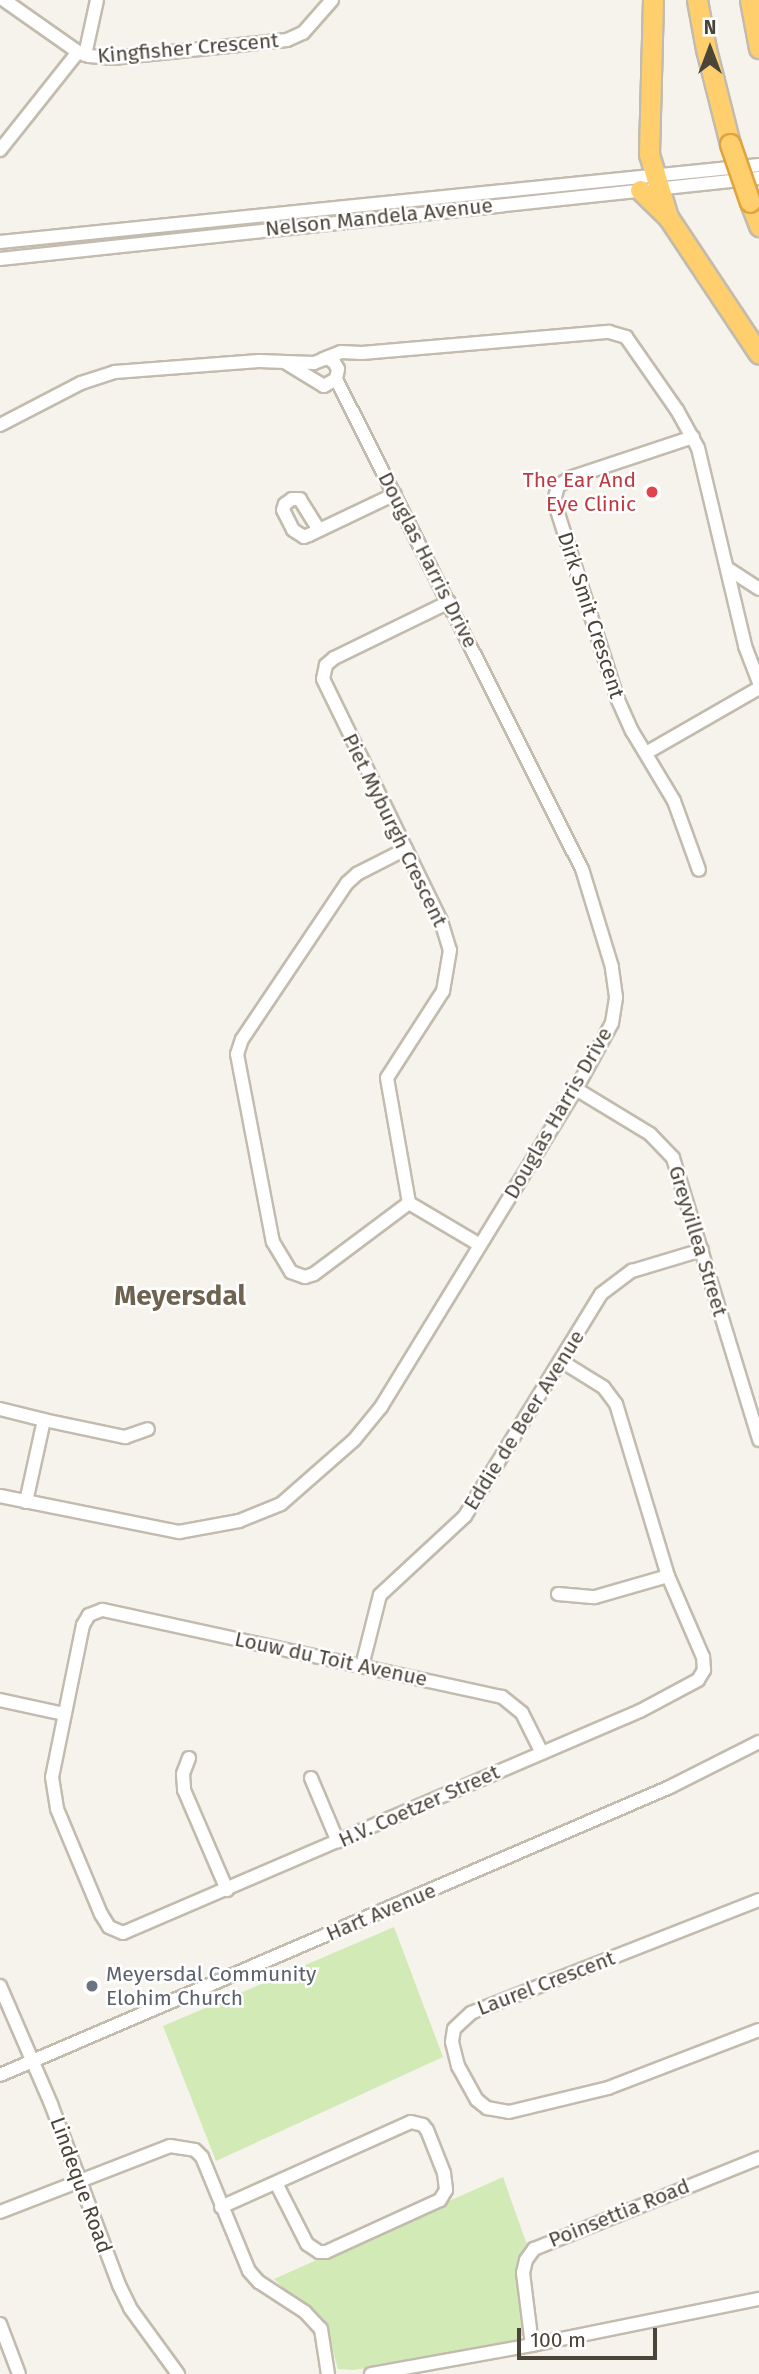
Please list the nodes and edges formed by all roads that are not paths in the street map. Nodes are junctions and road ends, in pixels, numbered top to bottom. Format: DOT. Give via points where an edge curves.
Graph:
graph roads {
  1 [pos="4,0"];
  2 [pos="97,0"];
  3 [pos="332,0"];
  4 [pos="653,0"];
  5 [pos="697,0"];
  6 [pos="750,0"];
  7 [pos="759,48"];
  8 [pos="81,54"];
  9 [pos="0,150"];
  10 [pos="759,165"];
  11 [pos="759,178"];
  12 [pos="651,185"];
  13 [pos="759,226"];
  14 [pos="0,242"];
  15 [pos="0,259"];
  16 [pos="362,353"];
  17 [pos="759,354"];
  18 [pos="318,361"];
  19 [pos="286,363"];
  20 [pos="337,374"];
  21 [pos="312,377"];
  22 [pos="324,386"];
  23 [pos="346,402"];
  24 [pos="0,425"];
  25 [pos="693,437"];
  26 [pos="395,494"];
  27 [pos="319,530"];
  28 [pos="729,574"];
  29 [pos="759,589"];
  30 [pos="759,598"];
  31 [pos="449,602"];
  32 [pos="759,685"];
  33 [pos="646,753"];
  34 [pos="406,849"];
  35 [pos="699,870"];
  36 [pos="576,1089"];
  37 [pos="409,1203"];
  38 [pos="480,1245"];
  39 [pos="702,1250"];
  40 [pos="561,1361"];
  41 [pos="0,1409"];
  42 [pos="755,1413"];
  43 [pos="44,1420"];
  44 [pos="148,1429"];
  45 [pos="759,1440"];
  46 [pos="0,1496"];
  47 [pos="26,1502"];
  48 [pos="668,1576"];
  49 [pos="558,1594"];
  50 [pos="92,1613"];
  51 [pos="362,1666"];
  52 [pos="0,1700"];
  53 [pos="64,1714"];
  54 [pos="759,1742"];
  55 [pos="542,1753"];
  56 [pos="189,1758"];
  57 [pos="311,1778"];
  58 [pos="338,1842"];
  59 [pos="227,1890"];
  60 [pos="759,1900"];
  61 [pos="0,1986"];
  62 [pos="759,2030"];
  63 [pos="33,2063"];
  64 [pos="0,2075"];
  65 [pos="759,2158"];
  66 [pos="79,2182"];
  67 [pos="276,2183"];
  68 [pos="221,2207"];
  69 [pos="0,2212"];
  70 [pos="759,2298"];
  71 [pos="0,2324"];
  72 [pos="532,2345"];
  73 [pos="19,2374"];
  74 [pos="178,2374"];
  75 [pos="328,2374"];
  76 [pos="371,2374"];
  1 -- 8 [label="street"];
  2 -- 8 [label="street, Kingfisher Crescent"];
  3 -- 8 [label="street, Kingfisher Crescent" via="303,33 287,40 113,58"];
  4 -- 12 [label="highway"];
  5 -- 13 [label="highway, bridge" via="730,144"];
  6 -- 7 [label="highway"];
  8 -- 9 [label="street"];
  10 -- 12 [label="street, Nelson Mandela Avenue"];
  11 -- 12 [label="street, Nelson Mandela Avenue"];
  12 -- 14 [label="street, Nelson Mandela Avenue"];
  12 -- 15 [label="street, Nelson Mandela Avenue"];
  12 -- 17 [label="highway"];
  16 -- 18 [label="street, Douglas Harris Drive" via="341,352"];
  16 -- 20 [label="street" via="347,359"];
  16 -- 25 [label="street, Douglas Harris Drive" via="617,333 633,344"];
  18 -- 19 [label="street, Douglas Harris Drive"];
  18 -- 20 [label="street" via="334,362"];
  18 -- 21 [label="street"];
  19 -- 21 [label="street, Douglas Harris Drive"];
  19 -- 24 [label="street, Douglas Harris Drive" via="115,372 81,383"];
  20 -- 22 [label="street"];
  20 -- 23 [label="street"];
  21 -- 22 [label="street, Douglas Harris Drive"];
  22 -- 23 [label="street, Douglas Harris Drive"];
  23 -- 26 [label="street, Douglas Harris Drive"];
  25 -- 28 [label="street, Douglas Harris Drive"];
  25 -- 33 [label="street, Dirk Smit Crescent" via="570,478 558,486 554,496 618,699"];
  26 -- 27 [label="street"];
  26 -- 31 [label="street, Douglas Harris Drive"];
  28 -- 29 [label="street"];
  28 -- 30 [label="street"];
  28 -- 32 [label="street, Douglas Harris Drive"];
  31 -- 34 [label="street, Piet Myburgh Crescent" via="338,655 323,674 329,696"];
  31 -- 36 [label="street, Douglas Harris Drive" via="582,869 608,949 615,986 614,1014"];
  32 -- 33 [label="street"];
  33 -- 35 [label="street" via="680,814"];
  34 -- 37 [label="street, Piet Myburgh Crescent" via="445,931 450,959 443,991 387,1078"];
  34 -- 37 [label="street" via="347,883 242,1039 237,1054 273,1242 291,1272 305,1277 314,1274"];
  36 -- 38 [label="street, Douglas Harris Drive"];
  36 -- 39 [label="street, Greyvillea Street" via="650,1134 668,1151"];
  37 -- 38 [label="street"];
  38 -- 47 [label="street, Douglas Harris Drive" via="368,1426 275,1507 239,1521 179,1532"];
  39 -- 40 [label="street, Eddie de Beer Avenue" via="612,1283"];
  39 -- 42 [label="street, Greyvillea Street"];
  40 -- 48 [label="street, H.V. Coetzer Street" via="614,1399"];
  40 -- 51 [label="street, Eddie de Beer Avenue" via="465,1516 380,1595"];
  41 -- 43 [label="street"];
  42 -- 45 [label="street, Greyvillea Street"];
  43 -- 44 [label="street" via="125,1437"];
  43 -- 47 [label="street"];
  46 -- 47 [label="street, Douglas Harris Drive"];
  48 -- 49 [label="street" via="595,1597"];
  48 -- 55 [label="street, H.V. Coetzer Street" via="701,1651 705,1667 701,1676 640,1711"];
  50 -- 51 [label="street, Louw du Toit Avenue" via="109,1611"];
  50 -- 53 [label="street, H.V. Coetzer Street" via="83,1625"];
  51 -- 55 [label="street, Louw du Toit Avenue" via="502,1697 522,1713"];
  52 -- 53 [label="street"];
  53 -- 59 [label="street, H.V. Coetzer Street" via="52,1777 57,1810 109,1927 116,1933 135,1930"];
  54 -- 63 [label="street, Hart Avenue" via="670,1787"];
  55 -- 58 [label="street, H.V. Coetzer Street"];
  56 -- 59 [label="street" via="184,1790"];
  57 -- 58 [label="street"];
  58 -- 59 [label="street, H.V. Coetzer Street"];
  60 -- 62 [label="street, Laurel Crescent" via="483,2007 463,2018 454,2029 452,2042 472,2094 487,2108 509,2112 608,2088"];
  61 -- 63 [label="street, Lindeque Road"];
  63 -- 64 [label="street, Hart Avenue"];
  63 -- 66 [label="street, Lindeque Road"];
  65 -- 72 [label="street, Poinsettia Road" via="534,2249 523,2273"];
  66 -- 68 [label="street" via="170,2147 185,2147 202,2157"];
  66 -- 69 [label="street"];
  66 -- 74 [label="street, Lindeque Road" via="130,2308"];
  67 -- 67 [label="street" via="411,2122 427,2130 446,2190 440,2200 319,2252 307,2244"];
  67 -- 68 [label="street"];
  68 -- 75 [label="street" via="249,2271 321,2329"];
  70 -- 72 [label="street"];
  71 -- 73 [label="street"];
  72 -- 76 [label="street"];
}
